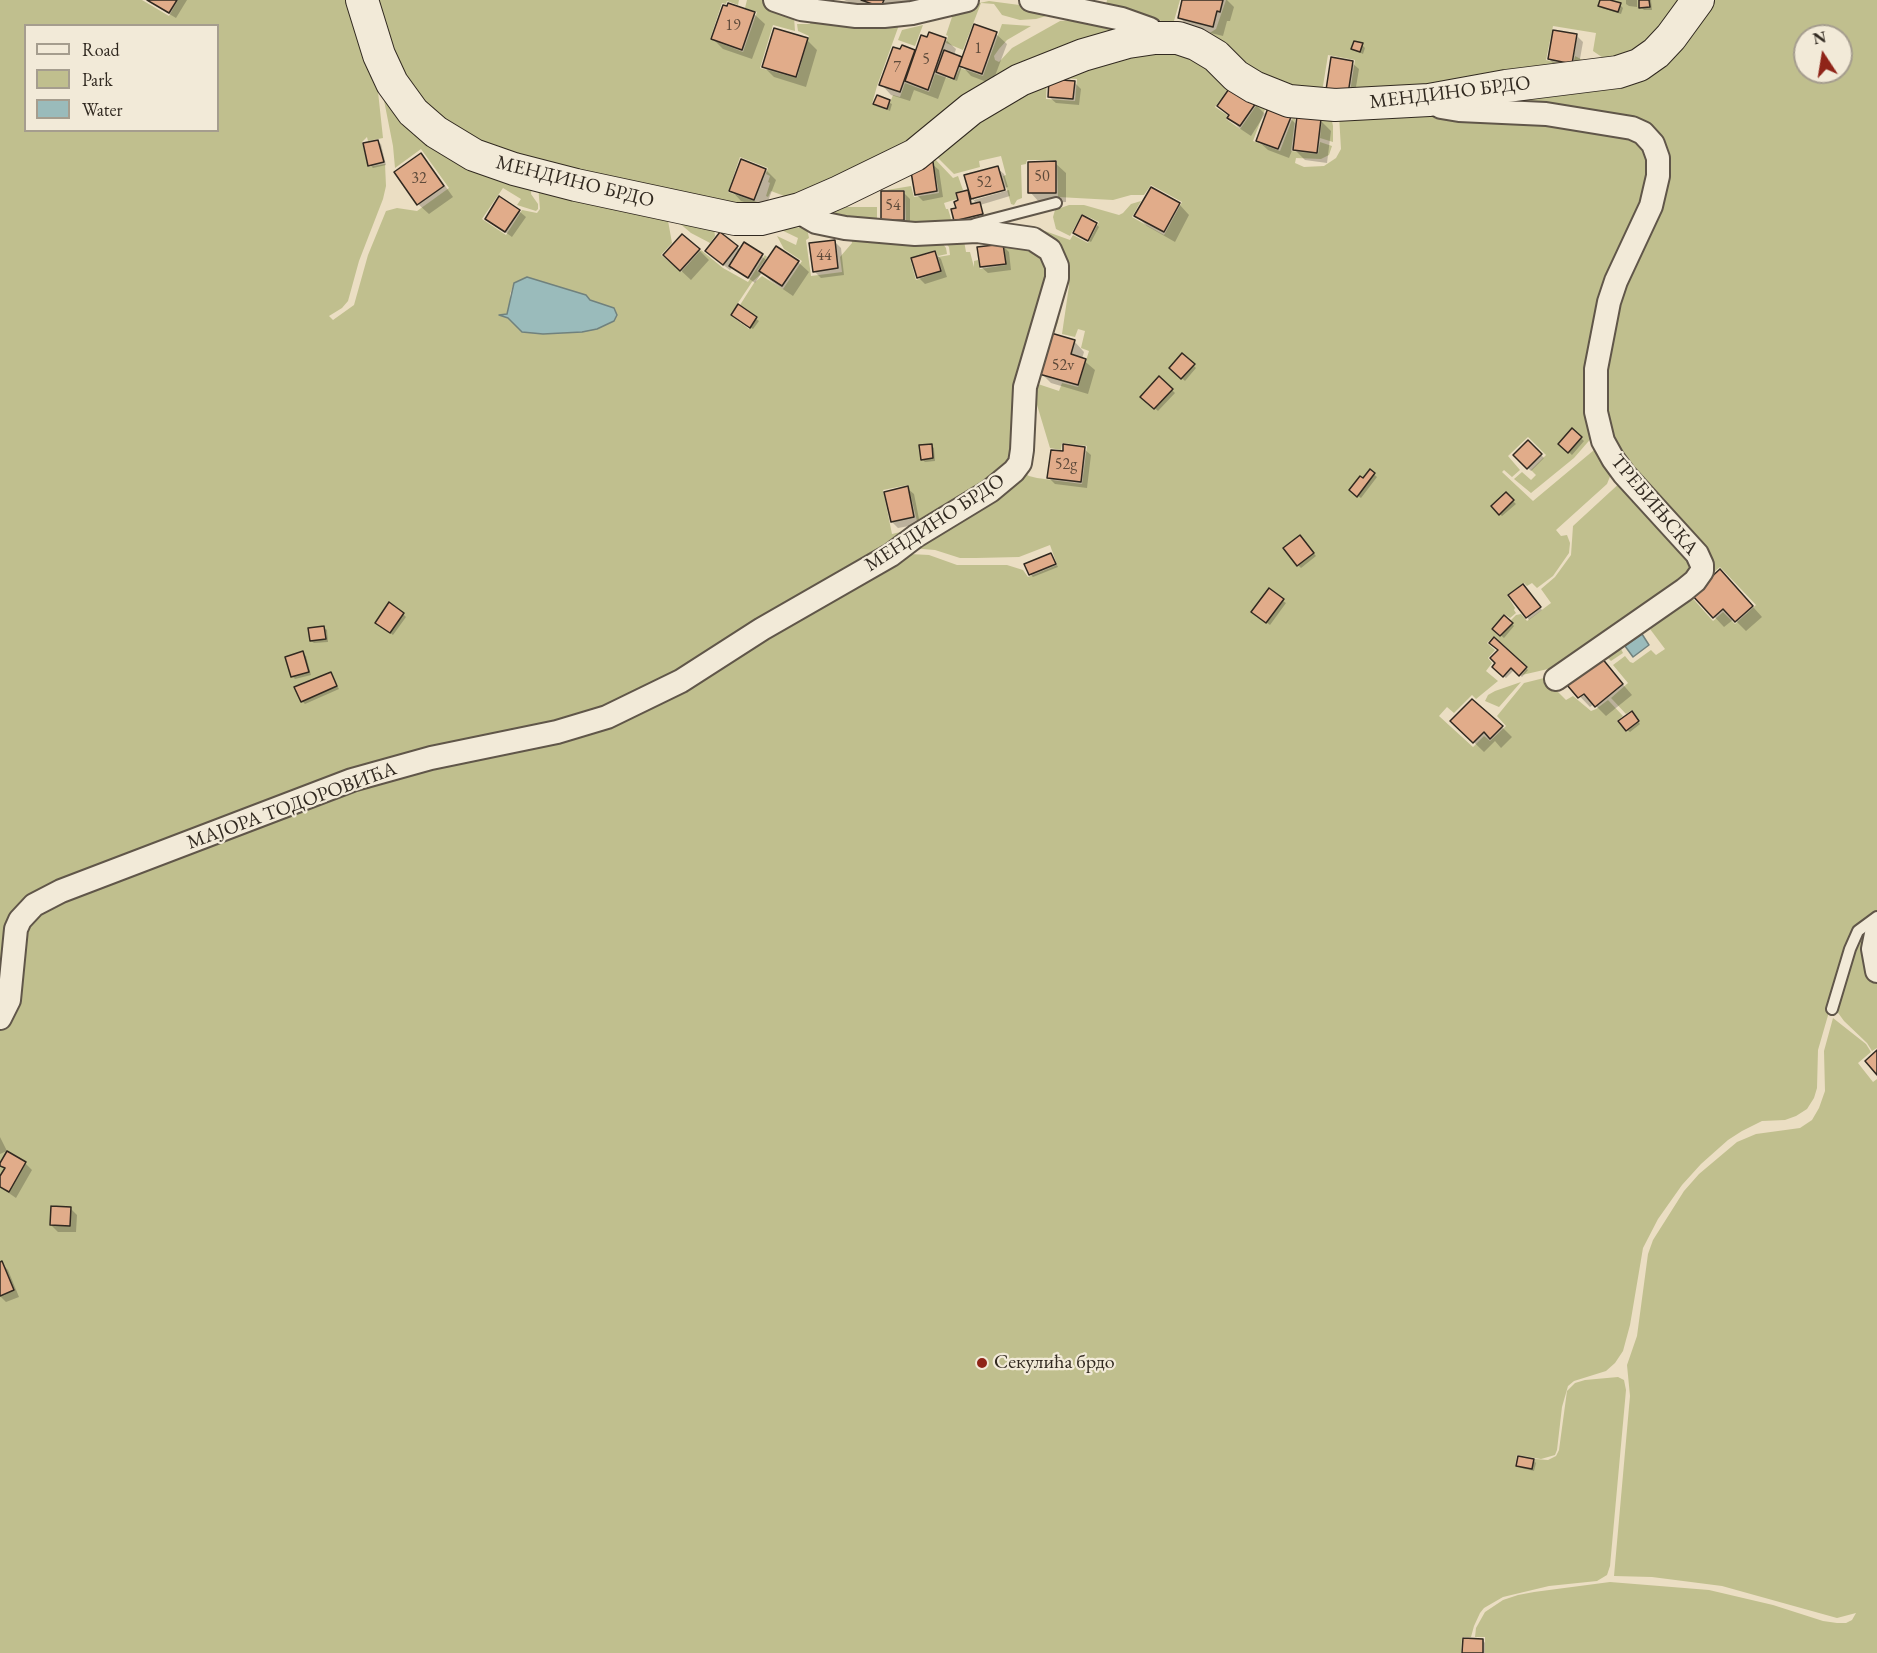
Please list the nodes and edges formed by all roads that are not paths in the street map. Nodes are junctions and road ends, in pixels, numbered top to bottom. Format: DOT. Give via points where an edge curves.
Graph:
graph roads {
  1 [pos="362,0"];
  2 [pos="775,0"];
  3 [pos="967,0"];
  4 [pos="1031,0"];
  5 [pos="1698,0"];
  6 [pos="1155,38"];
  7 [pos="1429,100"];
  8 [pos="1056,204"];
  9 [pos="800,209"];
  10 [pos="961,231"];
  11 [pos="762,629"];
  12 [pos="1556,679"];
  13 [pos="1877,917"];
  14 [pos="1877,929"];
  15 [pos="1877,971"];
  16 [pos="1832,1009"];
  17 [pos="0,1018"];
  1 -- 9 [label="street, МЕНДИНО БРДО" via="392,83 413,112 436,132 474,155 513,170 709,215 761,219"];
  2 -- 3 [label="street" via="801,9 884,16"];
  4 -- 6 [label="street" via="1122,19 1150,29"];
  5 -- 7 [label="street, МЕНДИНО БРДО" via="1671,37 1639,65 1618,72"];
  6 -- 7 [label="street, МЕНДИНО БРДО" via="1196,44 1216,56 1236,76 1289,101 1335,105"];
  6 -- 9 [label="street, МЕНДИНО БРДО" via="1083,55 1020,80 972,108 915,155"];
  7 -- 12 [label="street, ТРЕБИЊСКА" via="1441,108 1546,114 1632,128 1653,144 1658,158 1652,206 1609,302 1596,369 1596,412 1603,441 1613,459 1697,554 1702,571 1684,590"];
  8 -- 10 [label="lane, МЕНДИНО БРДО"];
  9 -- 10 [label="street, МЕНДИНО БРДО" via="816,222 844,228 915,234"];
  10 -- 11 [label="street, МЕНДИНО БРДО" via="1033,239 1050,250 1057,266 1056,287 1025,387 1020,463 990,491 891,555"];
  11 -- 17 [label="street, МАЈОРА ТОДОРОВИЋА" via="681,681 607,717 352,780 34,905 20,920 14,941 9,1000"];
  13 -- 16 [label="lane" via="1858,931"];
  14 -- 15 [label="street" via="1873,949"];
}
